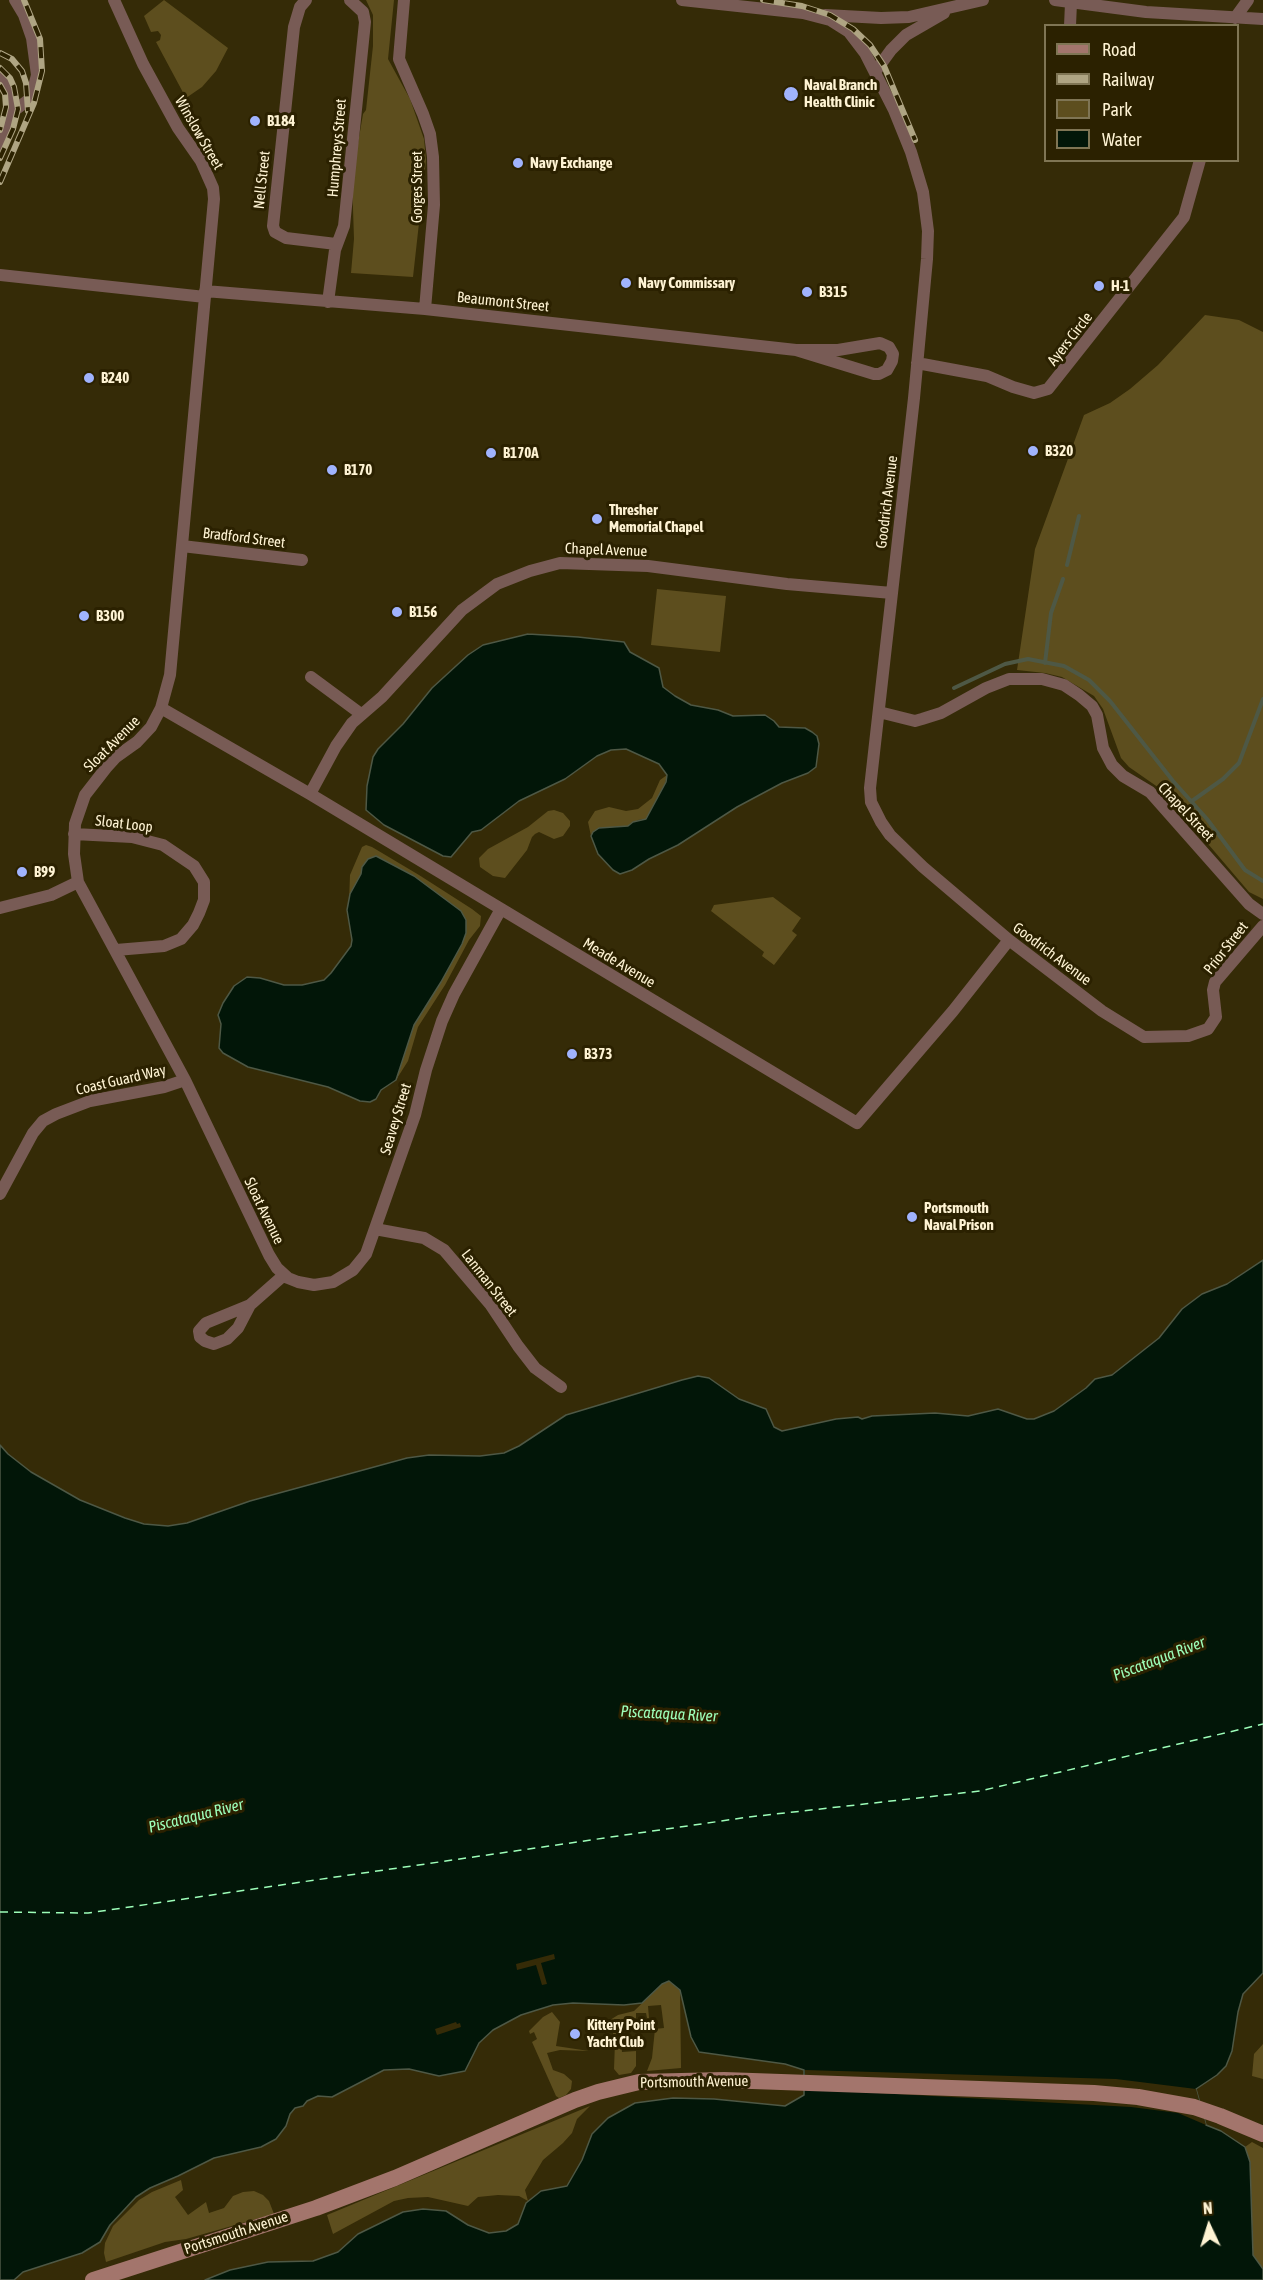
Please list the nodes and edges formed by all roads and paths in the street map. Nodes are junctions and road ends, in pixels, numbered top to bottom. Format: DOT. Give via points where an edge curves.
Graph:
graph roads {
  1 [pos="15,0"];
  2 [pos="114,0"];
  3 [pos="306,0"];
  4 [pos="350,0"];
  5 [pos="404,0"];
  6 [pos="682,0"];
  7 [pos="983,0"];
  8 [pos="1055,0"];
  9 [pos="1248,0"];
  10 [pos="1071,3"];
  11 [pos="953,7"];
  12 [pos="803,13"];
  13 [pos="1229,20"];
  14 [pos="1263,20"];
  15 [pos="1070,24"];
  16 [pos="875,72"];
  17 [pos="0,74"];
  18 [pos="11,113"];
  19 [pos="0,144"];
  20 [pos="1199,162"];
  21 [pos="336,244"];
  22 [pos="0,275"];
  23 [pos="205,294"];
  24 [pos="328,302"];
  25 [pos="425,309"];
  26 [pos="796,350"];
  27 [pos="917,363"];
  28 [pos="182,546"];
  29 [pos="302,560"];
  30 [pos="892,593"];
  31 [pos="311,677"];
  32 [pos="161,708"];
  33 [pos="879,712"];
  34 [pos="361,714"];
  35 [pos="310,794"];
  36 [pos="74,834"];
  37 [pos="78,882"];
  38 [pos="0,908"];
  39 [pos="501,909"];
  40 [pos="1263,914"];
  41 [pos="1263,926"];
  42 [pos="1009,940"];
  43 [pos="116,950"];
  44 [pos="1144,1037"];
  45 [pos="185,1080"];
  46 [pos="0,1194"];
  47 [pos="375,1228"];
  48 [pos="284,1275"];
  49 [pos="250,1305"];
  50 [pos="561,1387"];
  51 [pos="1220,2116"];
  52 [pos="1263,2123"];
  53 [pos="1263,2134"];
  54 [pos="93,2280"];
  1 -- 18 [label="street" via="32,38 37,75 31,98"];
  2 -- 23 [label="street, Winslow Street" via="143,64 213,188"];
  3 -- 21 [label="street, Nell Street" via="300,6 294,27 273,226 286,238"];
  4 -- 21 [label="street, Humphreys Street" via="363,12 365,22 344,226"];
  5 -- 25 [label="street, Gorges Street" via="399,59 430,134 433,157 434,205"];
  6 -- 12 [label="street, Goodrich Avenue"];
  7 -- 11 [label="street"];
  8 -- 10 [label="street"];
  9 -- 13 [label="street"];
  10 -- 13 [label="street"];
  10 -- 15 [label="street"];
  11 -- 12 [label="street" via="894,18"];
  11 -- 16 [label="street" via="906,35"];
  12 -- 16 [label="street, Goodrich Avenue" via="830,20 849,32"];
  13 -- 14 [label="street"];
  16 -- 27 [label="street, Goodrich Avenue" via="905,135 926,205 928,246"];
  17 -- 18 [label="street" via="10,92"];
  18 -- 19 [label="street"];
  20 -- 27 [label="street, Ayers Circle" via="1184,217 1048,389 1034,393 987,376"];
  21 -- 24 [label="street, Humphreys Street"];
  22 -- 23 [label="street, Beaumont Street"];
  23 -- 24 [label="street, Beaumont Street"];
  23 -- 28 [label="street, Sloat Avenue"];
  24 -- 25 [label="street, Beaumont Street"];
  25 -- 26 [label="street, Beaumont Street"];
  26 -- 26 [label="street, Beaumont Street" via="874,374 887,370 893,354 889,347 880,344"];
  27 -- 30 [label="street, Goodrich Avenue"];
  28 -- 29 [label="street, Bradford Street"];
  28 -- 32 [label="street, Sloat Avenue" via="174,647"];
  30 -- 33 [label="street, Goodrich Avenue"];
  30 -- 34 [label="street, Chapel Avenue" via="677,569 560,563 512,577 472,602"];
  31 -- 34 [label="street"];
  32 -- 35 [label="street, Meade Avenue"];
  32 -- 36 [label="street, Sloat Avenue" via="144,736 116,757 95,781 78,812"];
  33 -- 40 [label="street, Chapel Street" via="922,719 1009,679 1042,679 1064,685 1092,706 1103,748 1112,765 1150,792 1249,904"];
  33 -- 42 [label="street, Goodrich Avenue" via="870,788 880,822 922,867"];
  34 -- 35 [label="street, Chapel Avenue" via="342,735"];
  35 -- 39 [label="street, Meade Avenue"];
  36 -- 37 [label="street, Sloat Avenue"];
  36 -- 43 [label="street, Sloat Loop" via="152,841 194,866 204,882 200,913 181,939 164,946"];
  37 -- 38 [label="street" via="51,895"];
  37 -- 43 [label="street, Sloat Avenue"];
  39 -- 42 [label="street, Meade Avenue" via="857,1124"];
  39 -- 47 [label="street, Seavey Street" via="442,1022 415,1115"];
  41 -- 44 [label="street, Prior Street" via="1215,982 1216,1017 1208,1029 1188,1036"];
  42 -- 44 [label="street, Goodrich Avenue" via="1102,1011"];
  43 -- 45 [label="street, Sloat Avenue"];
  45 -- 46 [label="street, Coast Guard Way" via="90,1101 50,1117 33,1133"];
  45 -- 48 [label="street, Sloat Avenue" via="269,1255"];
  47 -- 48 [label="street, Seavey Street" via="366,1254 344,1276 314,1285"];
  47 -- 50 [label="street, Lanman Street" via="424,1238 444,1250 490,1304 535,1368"];
  48 -- 49 [label="street"];
  51 -- 52 [label="main road, Portsmouth Avenue"];
  51 -- 53 [label="main road, Portsmouth Avenue"];
  51 -- 54 [label="main road, Portsmouth Avenue" via="1161,2100 1094,2093 723,2080 639,2082 575,2100 406,2174 316,2208"];
}
